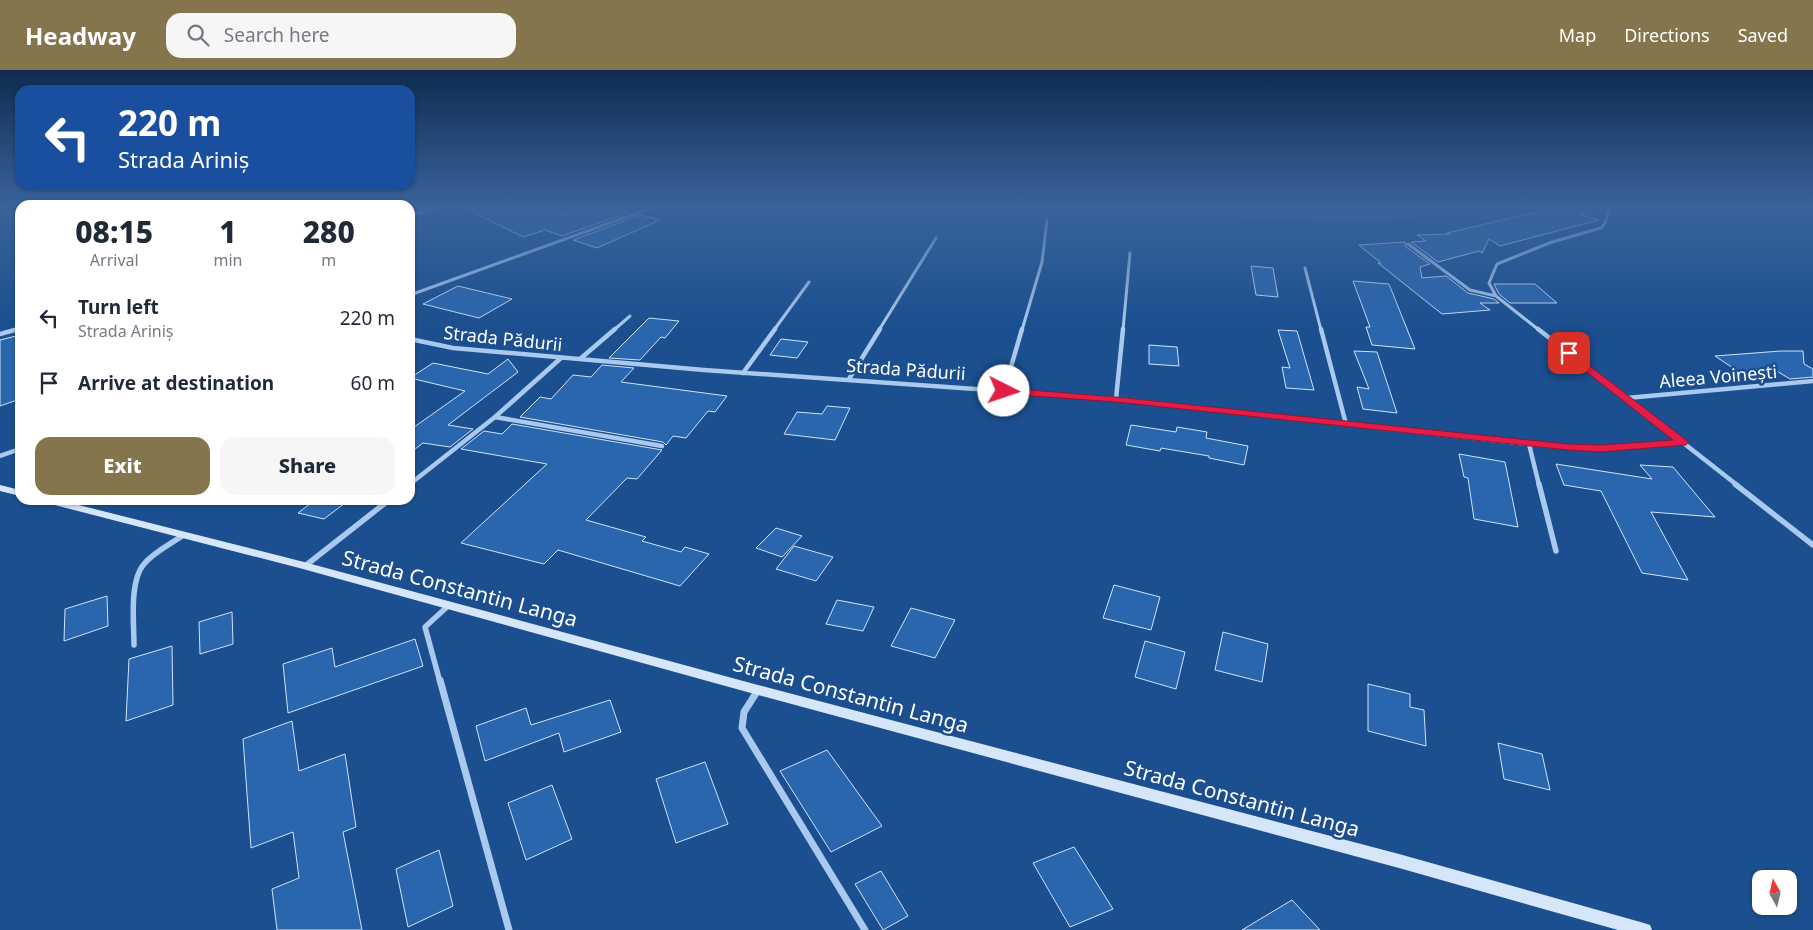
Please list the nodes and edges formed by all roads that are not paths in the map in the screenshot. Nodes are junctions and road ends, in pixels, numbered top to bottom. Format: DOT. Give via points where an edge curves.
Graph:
graph roads {
  1 [pos="544,247"];
  2 [pos="930,247"];
  3 [pos="1044,247"];
  4 [pos="1412,247"];
  5 [pos="1538,247"];
  6 [pos="1130,252"];
  7 [pos="1305,268"];
  8 [pos="809,282"];
  9 [pos="415,294"];
  10 [pos="1496,296"];
  11 [pos="630,316"];
  12 [pos="15,330"];
  13 [pos="0,334"];
  14 [pos="415,340"];
  15 [pos="561,358"];
  16 [pos="580,359"];
  17 [pos="743,373"];
  18 [pos="849,378"];
  19 [pos="1813,381"];
  20 [pos="1004,391"];
  21 [pos="1626,398"];
  22 [pos="1116,400"];
  23 [pos="495,417"];
  24 [pos="1346,424"];
  25 [pos="1683,442"];
  26 [pos="1529,444"];
  27 [pos="662,446"];
  28 [pos="15,451"];
  29 [pos="0,456"];
  30 [pos="415,480"];
  31 [pos="0,488"];
  32 [pos="15,492"];
  33 [pos="66,505"];
  34 [pos="383,505"];
  35 [pos="182,536"];
  36 [pos="1813,545"];
  37 [pos="1556,551"];
  38 [pos="304,566"];
  39 [pos="448,606"];
  40 [pos="134,646"];
  41 [pos="758,690"];
  42 [pos="509,930"];
  43 [pos="865,930"];
  44 [pos="1644,930"];
  1 -- 9 [label="street"];
  2 -- 18 [label="street"];
  3 -- 20 [label="street"];
  4 -- 10 [label="street" via="1470,290"];
  5 -- 10 [label="street" via="1497,264 1489,283"];
  6 -- 22 [label="street"];
  7 -- 24 [label="street"];
  8 -- 17 [label="street"];
  10 -- 21 [label="street"];
  11 -- 16 [label="street"];
  12 -- 13 [label="street"];
  14 -- 15 [label="street, Strada Pădurii" via="453,348"];
  15 -- 16 [label="street, Strada Pădurii"];
  15 -- 23 [label="street"];
  16 -- 17 [label="street, Strada Pădurii"];
  17 -- 18 [label="street, Strada Pădurii"];
  18 -- 20 [label="street, Strada Pădurii"];
  19 -- 21 [label="street, Aleea Voinești"];
  20 -- 22 [label="street, Strada Pădurii"];
  21 -- 25 [label="street"];
  22 -- 24 [label="street, Strada Pădurii"];
  23 -- 27 [label="street"];
  23 -- 30 [label="street"];
  24 -- 26 [label="street, Strada Pădurii"];
  25 -- 26 [label="street, Strada Pădurii" via="1600,448"];
  25 -- 36 [label="street"];
  26 -- 37 [label="street"];
  28 -- 29 [label="street"];
  31 -- 32 [label="main road"];
  33 -- 35 [label="main road, Strada Constantin Langa"];
  34 -- 38 [label="street"];
  35 -- 38 [label="main road, Strada Constantin Langa"];
  35 -- 40 [label="street" via="154,554 140,569 134,602"];
  38 -- 39 [label="main road, Strada Constantin Langa"];
  39 -- 41 [label="main road, Strada Constantin Langa"];
  39 -- 42 [label="street" via="425,627"];
  41 -- 43 [label="street" via="744,712 742,728"];
  41 -- 44 [label="main road, Strada Constantin Langa" via="1399,861"];
}
